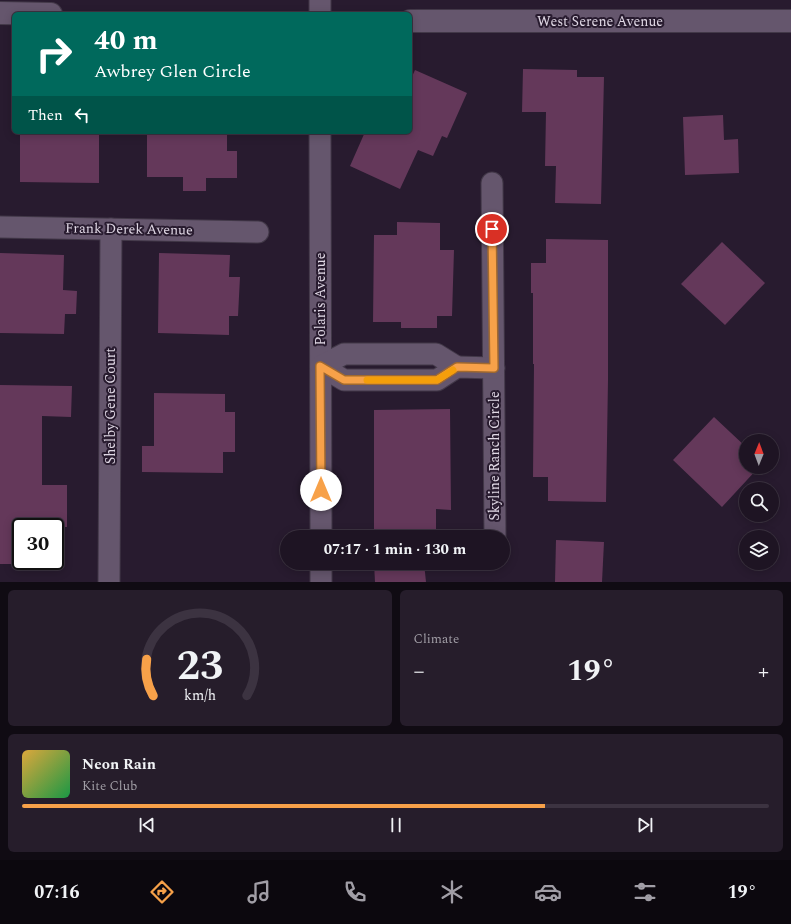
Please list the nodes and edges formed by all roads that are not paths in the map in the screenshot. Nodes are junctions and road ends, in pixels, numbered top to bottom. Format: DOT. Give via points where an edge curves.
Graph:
graph roads {
  1 [pos="320,0"];
  2 [pos="320,12"];
  3 [pos="0,13"];
  4 [pos="12,13"];
  5 [pos="412,21"];
  6 [pos="791,22"];
  7 [pos="320,134"];
  8 [pos="492,183"];
  9 [pos="0,228"];
  10 [pos="111,229"];
  11 [pos="258,232"];
  12 [pos="320,366"];
  13 [pos="494,368"];
  14 [pos="321,530"];
  15 [pos="495,530"];
  16 [pos="321,570"];
  17 [pos="109,582"];
  18 [pos="321,582"];
  1 -- 2 [label="street"];
  3 -- 4 [label="street"];
  5 -- 6 [label="street, West Serene Avenue"];
  7 -- 12 [label="street, Polaris Avenue"];
  8 -- 13 [label="street, Skyline Ranch Circle"];
  9 -- 10 [label="street, Frank Derek Avenue"];
  10 -- 11 [label="street, Frank Derek Avenue"];
  10 -- 17 [label="street, Shelby Gene Court"];
  12 -- 13 [label="street" via="344,354 436,354 457,367"];
  12 -- 14 [label="street, Polaris Avenue"];
  13 -- 15 [label="street, Skyline Ranch Circle"];
  16 -- 18 [label="street"];
}
